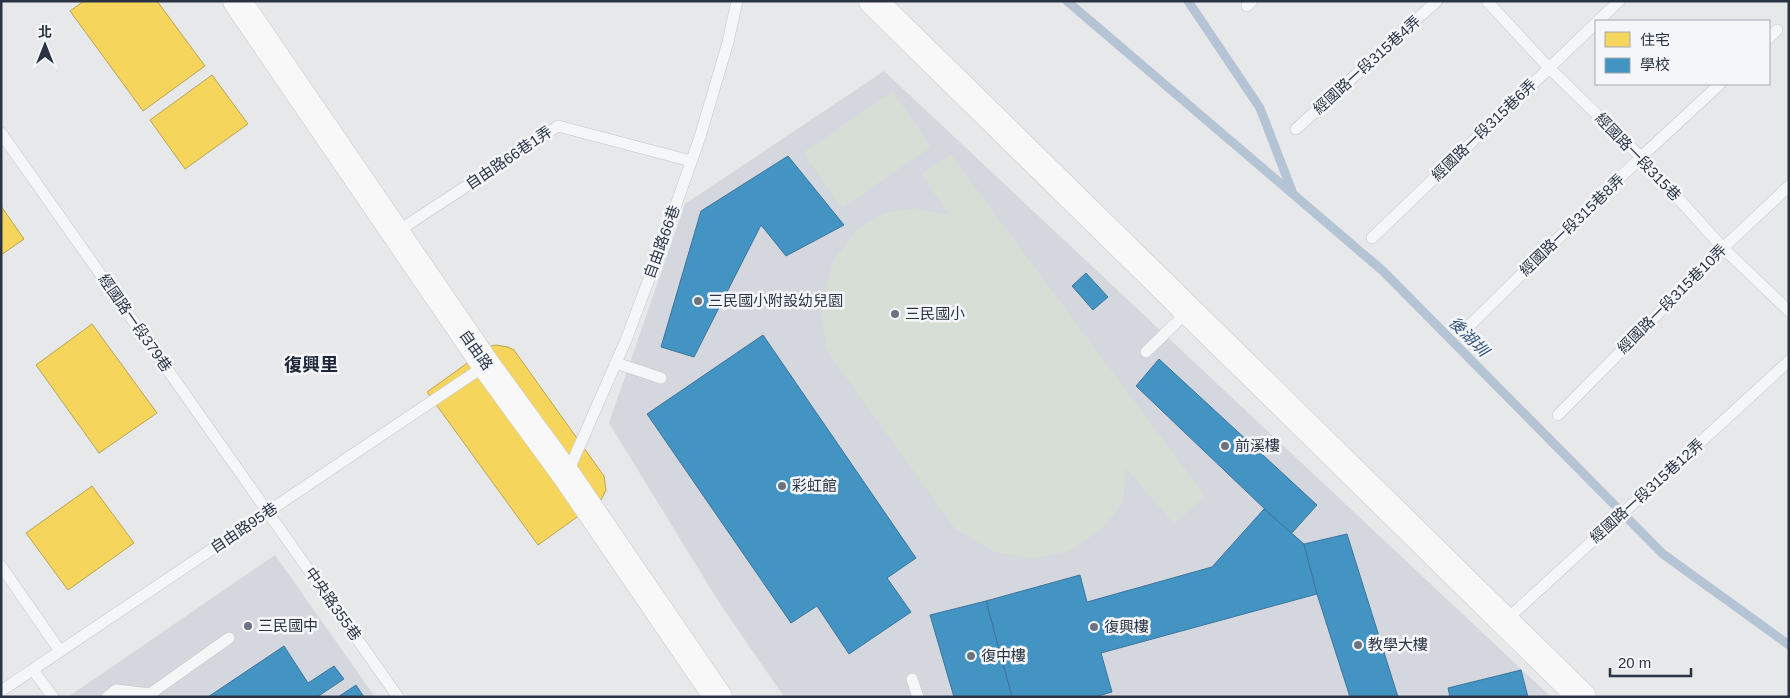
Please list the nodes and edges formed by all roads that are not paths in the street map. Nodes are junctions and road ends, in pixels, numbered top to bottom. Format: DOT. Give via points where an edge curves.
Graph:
graph roads {
  1 [pos="237,1"];
  2 [pos="737,1"];
  3 [pos="873,1"];
  4 [pos="1437,1"];
  5 [pos="1487,1"];
  6 [pos="1619,1"];
  7 [pos="1599,20"];
  8 [pos="1595,24"];
  9 [pos="1549,68"];
  10 [pos="1719,85"];
  11 [pos="1296,129"];
  12 [pos="1,134"];
  13 [pos="1641,157"];
  14 [pos="691,161"];
  15 [pos="1789,186"];
  16 [pos="395,233"];
  17 [pos="1372,238"];
  18 [pos="1723,248"];
  19 [pos="1188,310"];
  20 [pos="1789,311"];
  21 [pos="1469,326"];
  22 [pos="1146,352"];
  23 [pos="1789,361"];
  24 [pos="616,363"];
  25 [pos="486,365"];
  26 [pos="661,378"];
  27 [pos="1558,415"];
  28 [pos="567,476"];
  29 [pos="268,512"];
  30 [pos="1,566"];
  31 [pos="1505,621"];
  32 [pos="229,638"];
  33 [pos="60,652"];
  34 [pos="33,670"];
  35 [pos="912,679"];
  36 [pos="1,691"];
  37 [pos="52,697"];
  38 [pos="107,697"];
  39 [pos="398,697"];
  40 [pos="718,697"];
  41 [pos="918,697"];
  42 [pos="1582,697"];
  1 -- 16 [label="street, 自由路"];
  2 -- 14 [label="lane, 自由路66巷" via="728,42"];
  3 -- 19 [label="street"];
  4 -- 11 [label="lane, 經國路一段315巷4弄"];
  5 -- 9 [label="lane, 經國路一段315巷"];
  6 -- 7 [label="lane, 經國路一段315巷6弄"];
  8 -- 9 [label="lane, 經國路一段315巷6弄"];
  9 -- 13 [label="lane, 經國路一段315巷"];
  9 -- 17 [label="lane, 經國路一段315巷6弄"];
  10 -- 13 [label="lane, 經國路一段315巷8弄"];
  12 -- 29 [label="lane, 經國路一段379巷"];
  13 -- 18 [label="lane, 經國路一段315巷"];
  13 -- 21 [label="lane, 經國路一段315巷8弄"];
  14 -- 16 [label="lane, 自由路66巷1弄" via="558,126"];
  14 -- 24 [label="lane, 自由路66巷"];
  15 -- 18 [label="lane, 經國路一段315巷10弄"];
  16 -- 25 [label="street, 自由路"];
  18 -- 20 [label="lane, 經國路一段315巷"];
  18 -- 27 [label="lane, 經國路一段315巷10弄"];
  19 -- 22 [label="lane"];
  19 -- 31 [label="street"];
  23 -- 31 [label="lane, 經國路一段315巷12弄"];
  24 -- 26 [label="lane"];
  24 -- 28 [label="lane, 自由路66巷"];
  25 -- 28 [label="street, 自由路"];
  25 -- 29 [label="lane, 自由路95巷"];
  28 -- 40 [label="street, 自由路"];
  29 -- 33 [label="lane, 自由路95巷"];
  29 -- 39 [label="lane, 中央路355巷"];
  30 -- 33 [label="lane"];
  31 -- 42 [label="street"];
  32 -- 38 [label="lane" via="150,694 116,690"];
  33 -- 34 [label="lane, 自由路95巷"];
  34 -- 36 [label="lane, 自由路95巷"];
  34 -- 37 [label="lane"];
  35 -- 41 [label="lane"];
}
